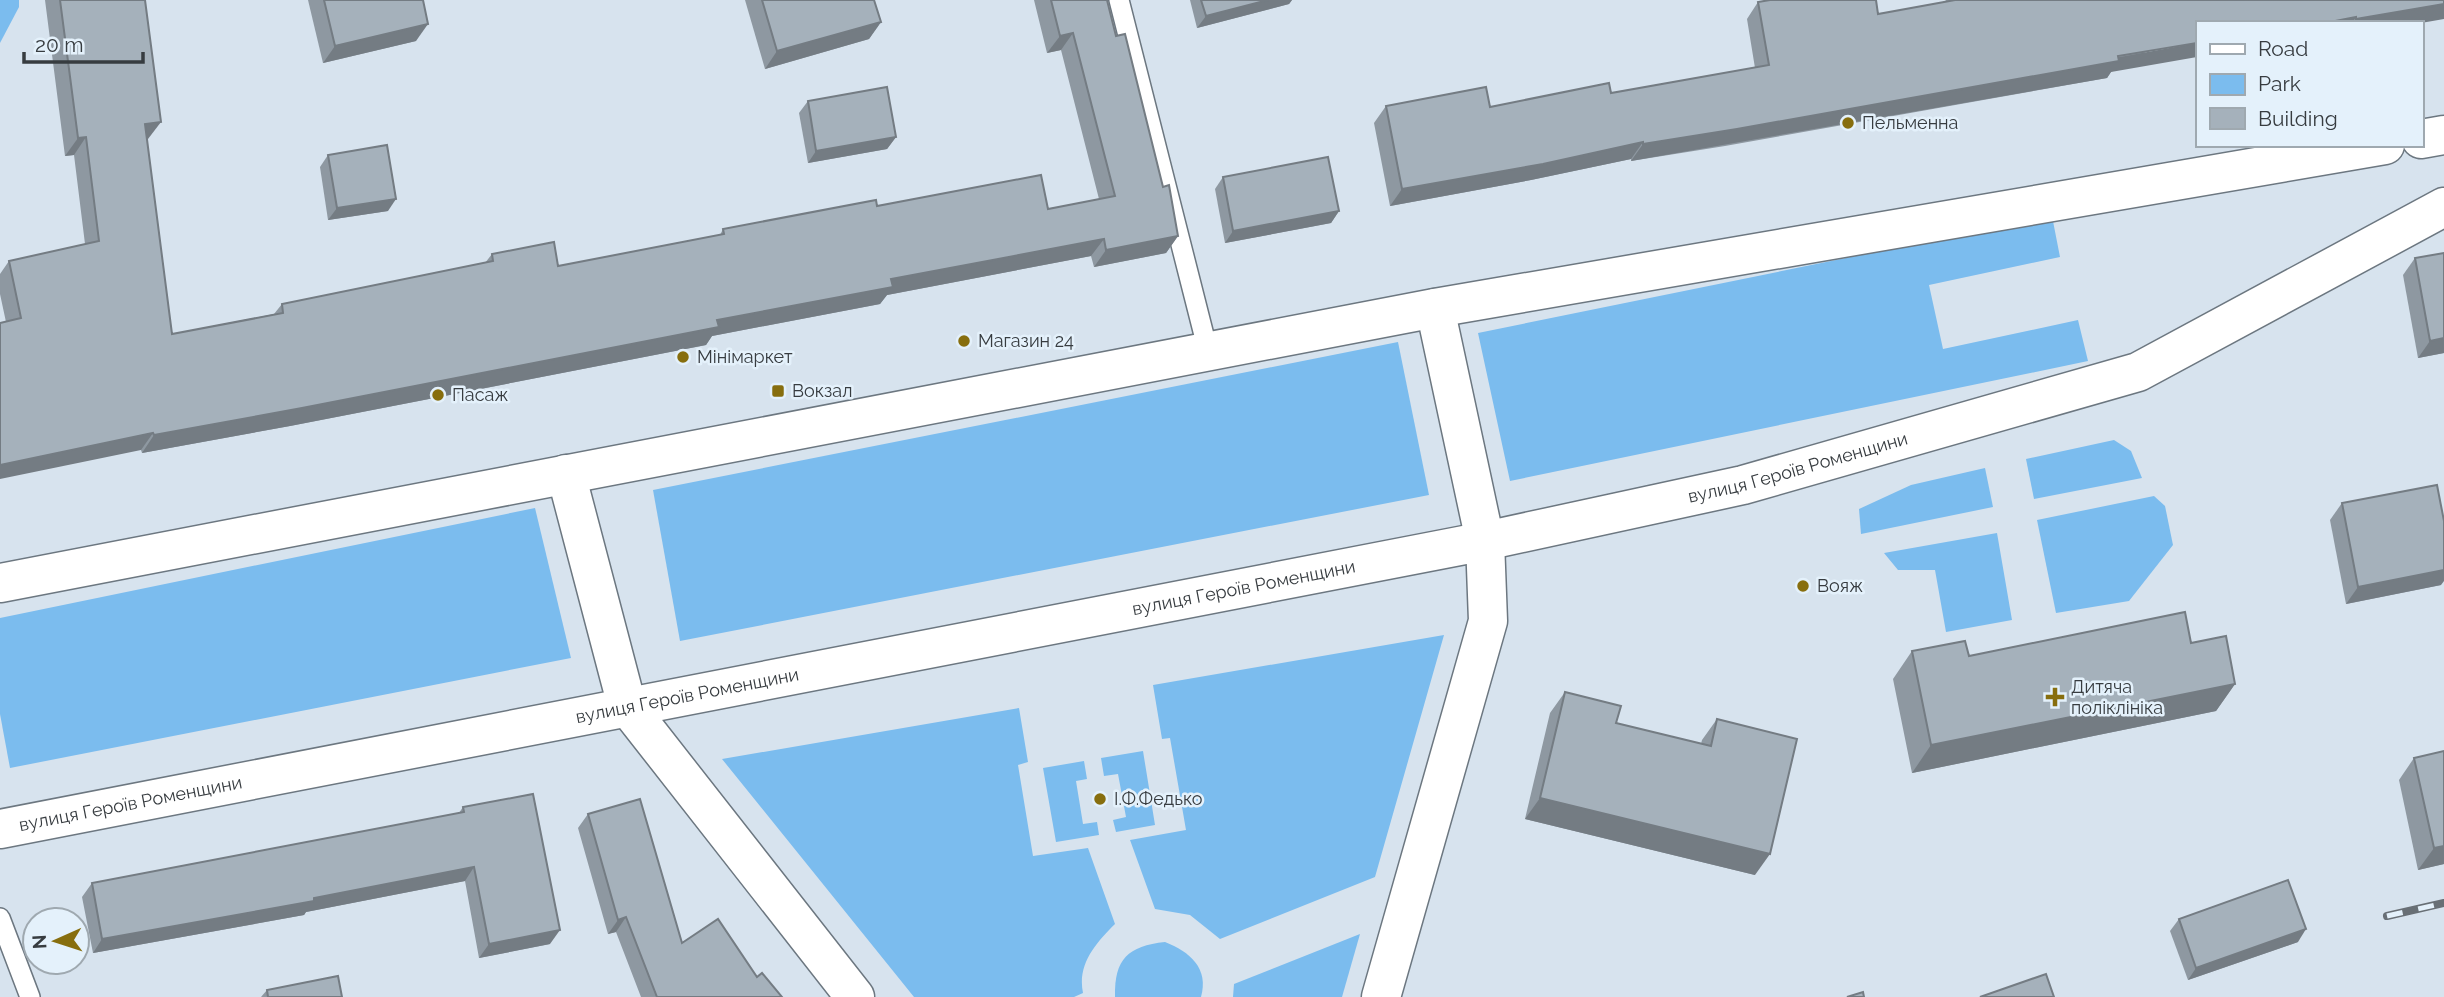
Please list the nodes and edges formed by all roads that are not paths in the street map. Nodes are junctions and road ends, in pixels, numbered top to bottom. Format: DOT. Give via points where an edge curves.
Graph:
graph roads {
  1 [pos="1119,0"];
  2 [pos="2444,135"];
  3 [pos="2423,139"];
  4 [pos="2373,147"];
  5 [pos="2444,207"];
  6 [pos="1435,308"];
  7 [pos="1208,351"];
  8 [pos="566,474"];
  9 [pos="1485,541"];
  10 [pos="0,583"];
  11 [pos="627,706"];
  12 [pos="0,829"];
  13 [pos="0,918"];
  14 [pos="30,997"];
  15 [pos="855,997"];
  16 [pos="1381,997"];
  1 -- 7 [label="lane"];
  2 -- 3 [label="street"];
  4 -- 6 [label="street"];
  5 -- 9 [label="street, вулиця Героїв Роменщини" via="2138,372 1743,485"];
  6 -- 7 [label="street"];
  6 -- 9 [label="street"];
  7 -- 8 [label="street"];
  8 -- 10 [label="street"];
  8 -- 11 [label="street"];
  9 -- 11 [label="street, вулиця Героїв Роменщини"];
  9 -- 16 [label="street" via="1488,621"];
  11 -- 12 [label="street, вулиця Героїв Роменщини"];
  11 -- 15 [label="street"];
  13 -- 14 [label="lane"];
}
